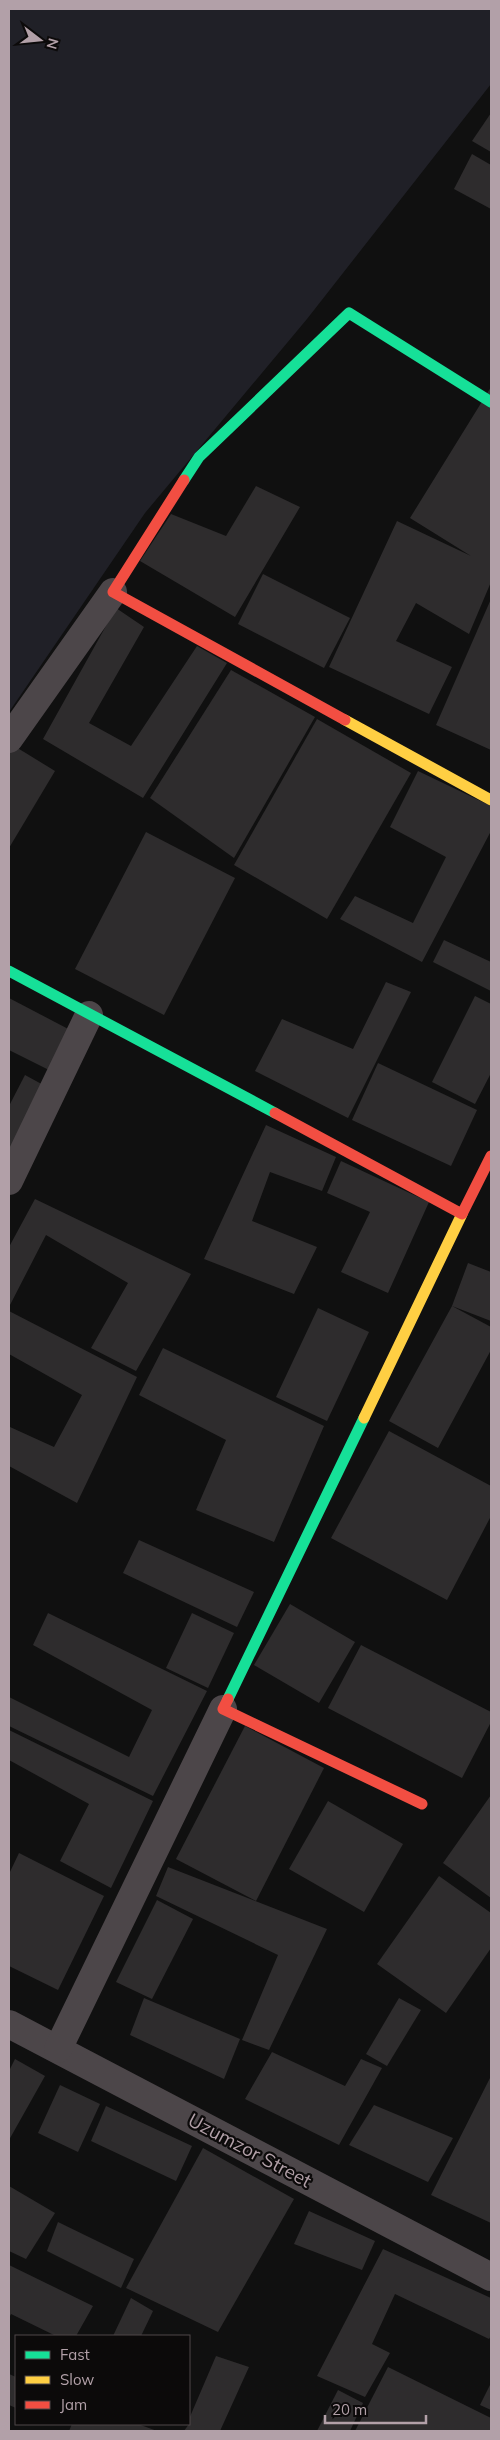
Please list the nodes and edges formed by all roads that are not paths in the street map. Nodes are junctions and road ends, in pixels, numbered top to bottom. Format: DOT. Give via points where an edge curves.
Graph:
graph roads {
  1 [pos="491,402"];
  2 [pos="113,592"];
  3 [pos="9,739"];
  4 [pos="491,800"];
  5 [pos="9,971"];
  6 [pos="89,1015"];
  7 [pos="491,1156"];
  8 [pos="9,1181"];
  9 [pos="462,1214"];
  10 [pos="223,1709"];
  11 [pos="422,1804"];
  12 [pos="9,2024"];
  13 [pos="58,2048"];
  14 [pos="491,2277"];
  1 -- 2 [label="street" via="350,313 199,457"];
  2 -- 3 [label="street"];
  2 -- 4 [label="street"];
  5 -- 6 [label="street"];
  6 -- 8 [label="street"];
  6 -- 9 [label="street"];
  7 -- 9 [label="street"];
  9 -- 10 [label="street"];
  10 -- 11 [label="street"];
  10 -- 13 [label="street"];
  12 -- 13 [label="street, Uzumzor Street"];
  13 -- 14 [label="street, Uzumzor Street"];
}
